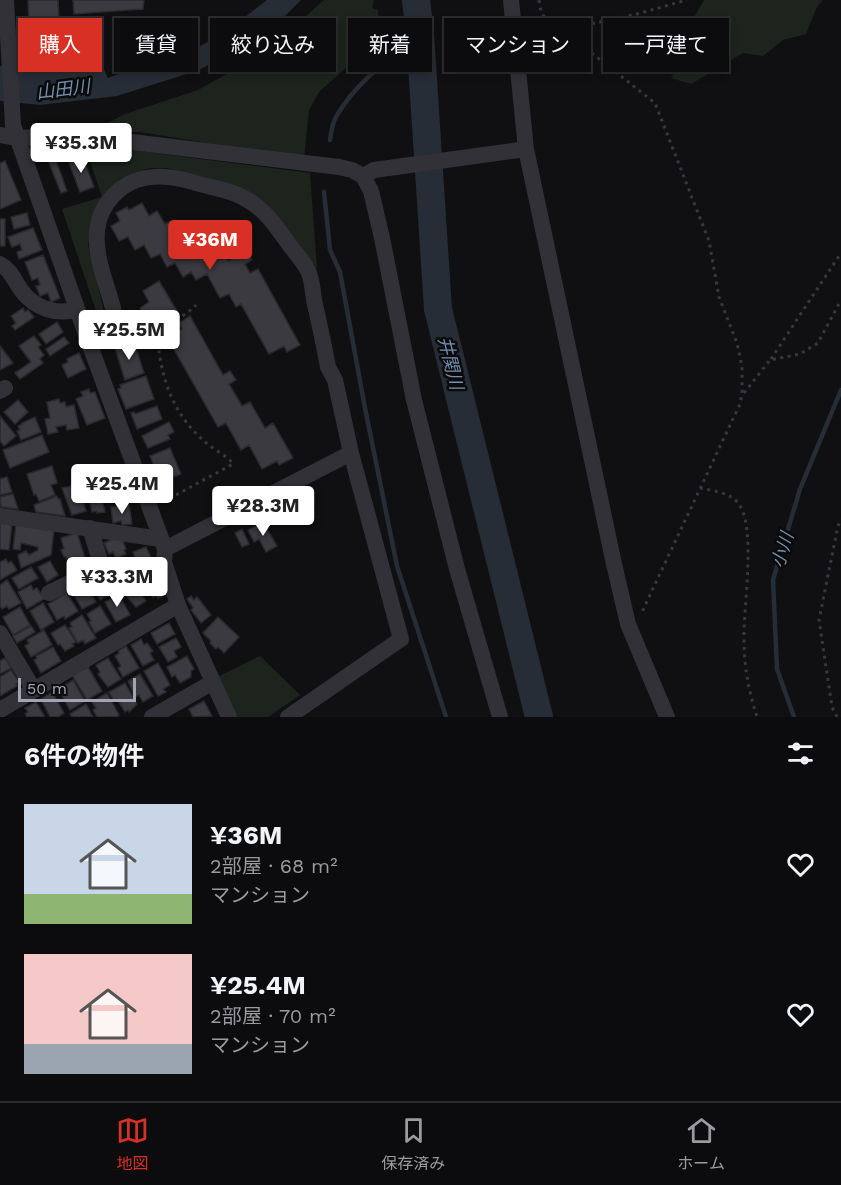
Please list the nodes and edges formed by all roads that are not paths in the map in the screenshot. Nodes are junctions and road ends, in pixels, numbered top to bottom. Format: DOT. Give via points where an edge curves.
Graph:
graph roads {
  1 [pos="6,0"];
  2 [pos="511,0"];
  3 [pos="10,133"];
  4 [pos="524,149"];
  5 [pos="368,173"];
  6 [pos="0,264"];
  7 [pos="77,309"];
  8 [pos="89,343"];
  9 [pos="351,453"];
  10 [pos="0,516"];
  11 [pos="90,528"];
  12 [pos="163,544"];
  13 [pos="49,593"];
  14 [pos="178,605"];
  15 [pos="0,633"];
  16 [pos="213,681"];
  17 [pos="34,690"];
  18 [pos="0,710"];
  19 [pos="152,717"];
  20 [pos="229,717"];
  21 [pos="288,717"];
  22 [pos="500,717"];
  23 [pos="667,717"];
  1 -- 3 [label="street"];
  2 -- 4 [label="street"];
  3 -- 5 [label="street" via="106,139"];
  3 -- 7 [label="street"];
  4 -- 5 [label="street"];
  4 -- 23 [label="street" via="614,564 633,636"];
  5 -- 22 [label="street" via="414,400"];
  6 -- 7 [label="street" via="38,305 59,313"];
  7 -- 8 [label="street"];
  8 -- 9 [label="street" via="114,332 116,324 96,243 98,223 120,189 136,180 158,177 189,181 243,197 271,219 309,273"];
  8 -- 12 [label="street"];
  9 -- 12 [label="street"];
  9 -- 21 [label="street" via="401,639"];
  10 -- 11 [label="street"];
  11 -- 12 [label="street"];
  11 -- 13 [label="street" via="102,567"];
  12 -- 14 [label="street"];
  14 -- 16 [label="street"];
  14 -- 17 [label="street"];
  15 -- 17 [label="street"];
  16 -- 19 [label="street"];
  16 -- 20 [label="street"];
  17 -- 18 [label="street"];
}
